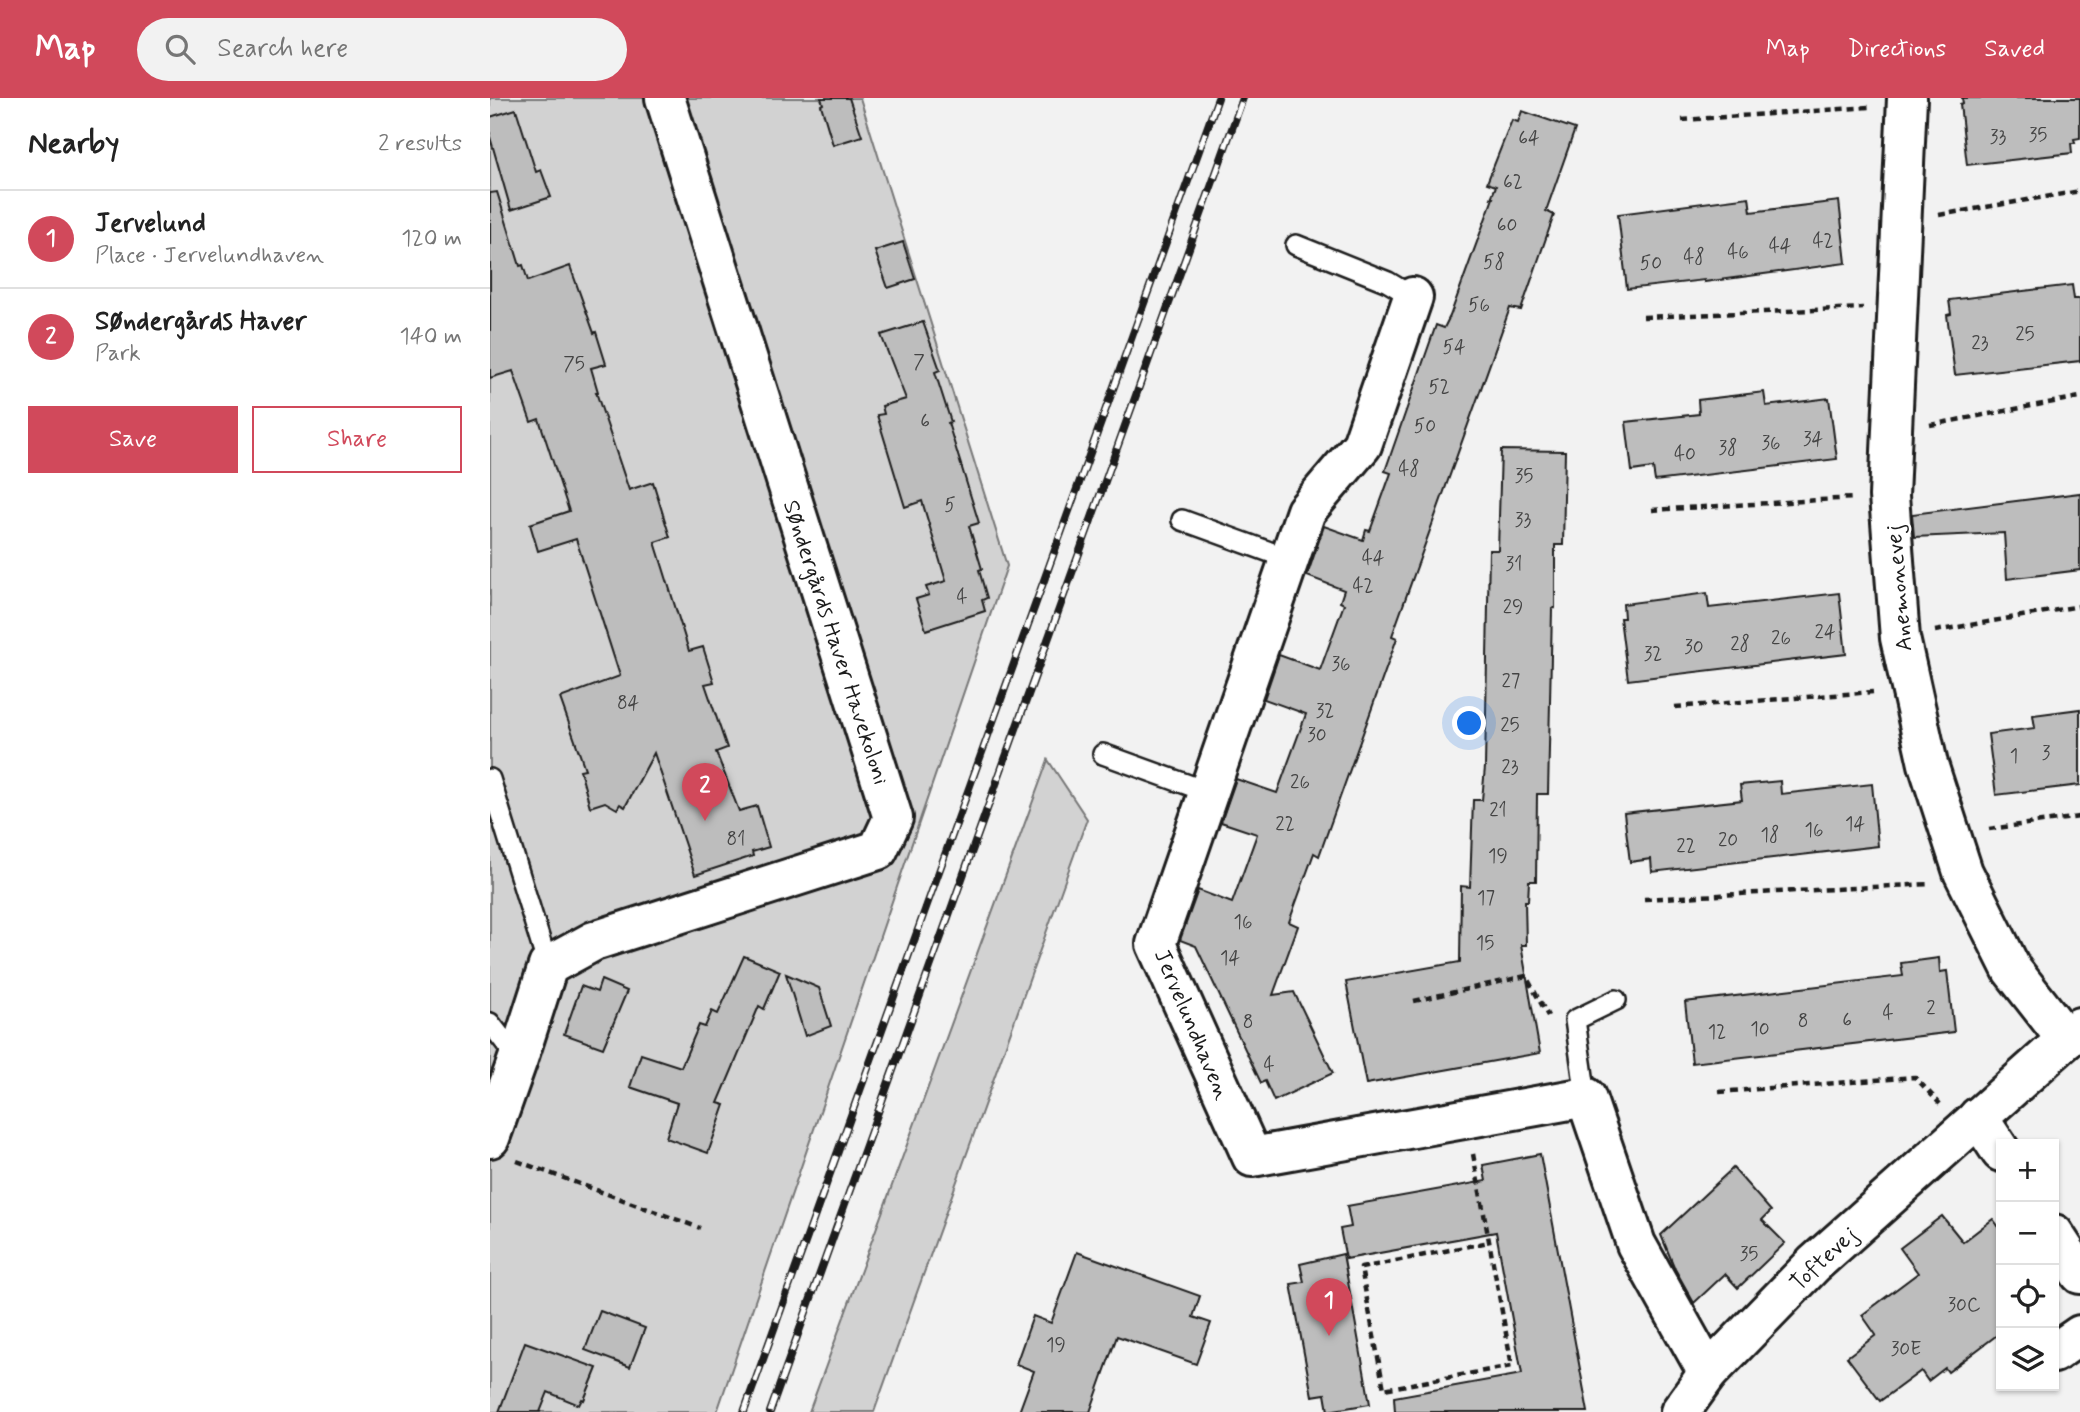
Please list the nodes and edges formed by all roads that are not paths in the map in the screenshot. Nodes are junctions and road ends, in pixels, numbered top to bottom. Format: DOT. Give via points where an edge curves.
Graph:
graph roads {
  1 [pos="665,98"];
  2 [pos="1907,102"];
  3 [pos="1296,245"];
  4 [pos="1413,297"];
  5 [pos="1182,520"];
  6 [pos="1289,559"];
  7 [pos="1103,754"];
  8 [pos="490,779"];
  9 [pos="1208,792"];
  10 [pos="548,966"];
  11 [pos="1616,1000"];
  12 [pos="490,1023"];
  13 [pos="2073,1033"];
  14 [pos="519,1059"];
  15 [pos="1586,1097"];
  16 [pos="1972,1123"];
  17 [pos="1996,1147"];
  18 [pos="502,1149"];
  19 [pos="2059,1242"];
  20 [pos="2080,1274"];
  21 [pos="2080,1335"];
  22 [pos="2059,1350"];
  23 [pos="1708,1373"];
  24 [pos="1680,1412"];
  1 -- 10 [label="street, Søndergårds Haver Havekoloni" via="893,818 878,850 594,941"];
  2 -- 13 [label="street, Anemonevej" via="1889,496 1900,638 1928,764 1963,872 2012,971"];
  3 -- 4 [label="lane" via="1388,282"];
  4 -- 6 [label="street, Jervelundhaven" via="1362,445 1306,511"];
  5 -- 6 [label="lane"];
  6 -- 9 [label="street, Jervelundhaven"];
  7 -- 9 [label="lane"];
  8 -- 10 [label="lane"];
  9 -- 15 [label="street, Jervelundhaven" via="1156,944 1252,1157"];
  10 -- 14 [label="street"];
  11 -- 15 [label="lane" via="1575,1020"];
  12 -- 14 [label="lane"];
  13 -- 16 [label="street, Toftevej"];
  14 -- 18 [label="street"];
  15 -- 23 [label="street" via="1636,1244"];
  16 -- 17 [label="street"];
  16 -- 23 [label="street, Toftevej" via="1814,1264"];
  19 -- 20 [label="street"];
  21 -- 22 [label="street"];
  23 -- 24 [label="street, Toftevej"];
}
